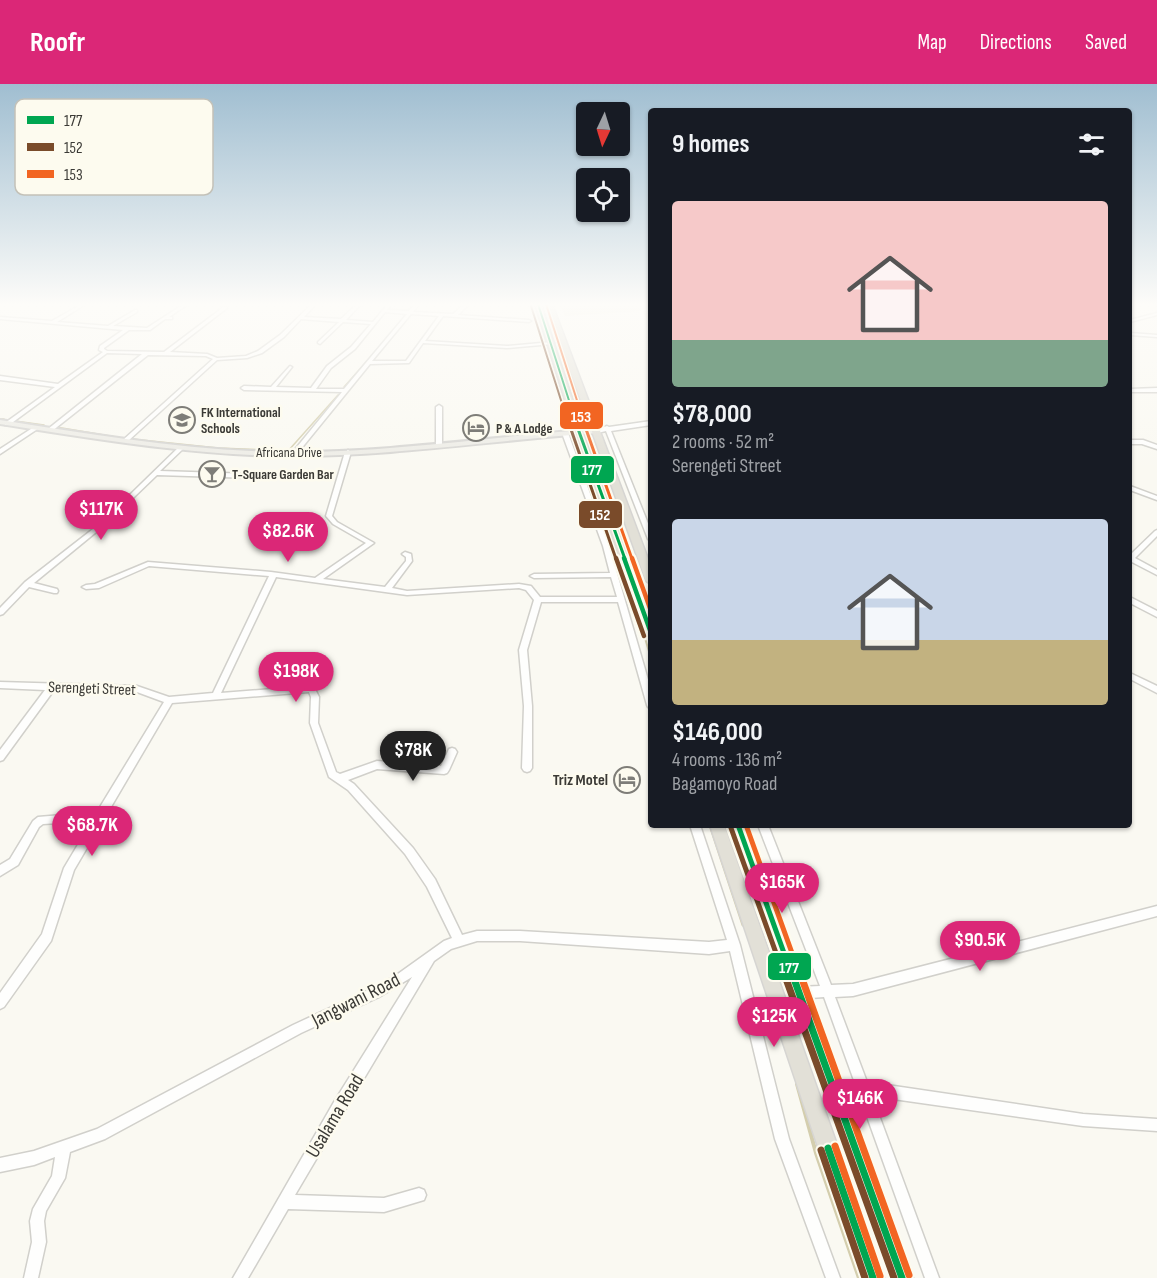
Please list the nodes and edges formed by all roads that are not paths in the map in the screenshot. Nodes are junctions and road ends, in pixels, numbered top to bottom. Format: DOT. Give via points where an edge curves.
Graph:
graph roads {
  1 [pos="95,360"];
  2 [pos="139,360"];
  3 [pos="215,360"];
  4 [pos="338,360"];
  5 [pos="372,360"];
  6 [pos="408,360"];
  7 [pos="557,360"];
  8 [pos="570,360"];
  9 [pos="369,363"];
  10 [pos="290,367"];
  11 [pos="0,378"];
  12 [pos="59,386"];
  13 [pos="244,388"];
  14 [pos="272,389"];
  15 [pos="312,390"];
  16 [pos="1157,390"];
  17 [pos="345,391"];
  18 [pos="1132,391"];
  19 [pos="440,407"];
  20 [pos="4,423"];
  21 [pos="648,423"];
  22 [pos="36,428"];
  23 [pos="607,428"];
  24 [pos="50,430"];
  25 [pos="597,431"];
  26 [pos="579,432"];
  27 [pos="565,433"];
  28 [pos="126,440"];
  29 [pos="1132,442"];
  30 [pos="439,445"];
  31 [pos="182,447"];
  32 [pos="1157,447"];
  33 [pos="0,452"];
  34 [pos="348,452"];
  35 [pos="294,454"];
  36 [pos="156,473"];
  37 [pos="253,476"];
  38 [pos="1132,489"];
  39 [pos="1157,498"];
  40 [pos="648,531"];
  41 [pos="1157,532"];
  42 [pos="1148,543"];
  43 [pos="1157,547"];
  44 [pos="405,554"];
  45 [pos="1132,557"];
  46 [pos="1132,560"];
  47 [pos="648,573"];
  48 [pos="1157,573"];
  49 [pos="273,575"];
  50 [pos="612,575"];
  51 [pos="534,576"];
  52 [pos="315,580"];
  53 [pos="28,584"];
  54 [pos="86,587"];
  55 [pos="54,591"];
  56 [pos="386,591"];
  57 [pos="620,599"];
  58 [pos="538,600"];
  59 [pos="1132,601"];
  60 [pos="0,612"];
  61 [pos="1157,614"];
  62 [pos="648,625"];
  63 [pos="1132,677"];
  64 [pos="0,685"];
  65 [pos="51,688"];
  66 [pos="1157,690"];
  67 [pos="648,695"];
  68 [pos="215,697"];
  69 [pos="169,700"];
  70 [pos="452,752"];
  71 [pos="0,757"];
  72 [pos="527,768"];
  73 [pos="341,778"];
  74 [pos="101,816"];
  75 [pos="696,828"];
  76 [pos="718,828"];
  77 [pos="739,828"];
  78 [pos="764,828"];
  79 [pos="0,871"];
  80 [pos="1157,910"];
  81 [pos="459,941"];
  82 [pos="734,945"];
  83 [pos="432,955"];
  84 [pos="797,993"];
  85 [pos="828,993"];
  86 [pos="0,1003"];
  87 [pos="862,1088"];
  88 [pos="1157,1125"];
  89 [pos="64,1147"];
  90 [pos="0,1165"];
  91 [pos="419,1195"];
  92 [pos="284,1202"];
  93 [pos="31,1278"];
  94 [pos="240,1278"];
  95 [pos="833,1278"];
  96 [pos="873,1278"];
  97 [pos="902,1278"];
  98 [pos="932,1278"];
  1 -- 12 [label="street"];
  2 -- 24 [label="street"];
  3 -- 28 [label="street"];
  4 -- 15 [label="street"];
  5 -- 9 [label="street"];
  6 -- 9 [label="street" via="404,364"];
  7 -- 26 [label="highway"];
  8 -- 25 [label="highway"];
  9 -- 17 [label="street"];
  10 -- 14 [label="street"];
  11 -- 12 [label="street"];
  12 -- 20 [label="street"];
  13 -- 14 [label="street"];
  14 -- 15 [label="street"];
  15 -- 17 [label="street"];
  16 -- 18 [label="street"];
  17 -- 35 [label="street"];
  19 -- 30 [label="street"];
  20 -- 22 [label="main road, Africana Drive"];
  21 -- 23 [label="street"];
  22 -- 24 [label="main road, Africana Drive"];
  22 -- 33 [label="street"];
  23 -- 25 [label="street"];
  23 -- 40 [label="street"];
  24 -- 28 [label="main road, Africana Drive"];
  25 -- 26 [label="main road, Africana Drive"];
  25 -- 47 [label="highway"];
  26 -- 27 [label="main road, Africana Drive"];
  26 -- 62 [label="highway"];
  27 -- 30 [label="main road, Africana Drive"];
  27 -- 50 [label="street" via="606,546"];
  28 -- 31 [label="main road, Africana Drive"];
  29 -- 32 [label="street"];
  30 -- 34 [label="main road, Africana Drive"];
  31 -- 35 [label="main road, Africana Drive"];
  31 -- 36 [label="street"];
  34 -- 35 [label="main road, Africana Drive"];
  34 -- 52 [label="street" via="329,516 334,523 371,543"];
  36 -- 37 [label="street"];
  36 -- 53 [label="street" via="104,523"];
  38 -- 39 [label="street"];
  41 -- 42 [label="street"];
  42 -- 43 [label="street"];
  42 -- 45 [label="street"];
  44 -- 56 [label="street" via="409,561"];
  46 -- 48 [label="street"];
  49 -- 52 [label="street"];
  49 -- 54 [label="street" via="148,564"];
  49 -- 68 [label="street"];
  50 -- 51 [label="street"];
  50 -- 57 [label="street"];
  52 -- 56 [label="street"];
  53 -- 55 [label="street"];
  53 -- 60 [label="street"];
  56 -- 58 [label="street" via="519,586 528,588"];
  57 -- 58 [label="street"];
  57 -- 67 [label="street"];
  58 -- 72 [label="street" via="523,650 528,706"];
  59 -- 61 [label="street"];
  63 -- 66 [label="street"];
  64 -- 65 [label="street, Serengeti Street"];
  65 -- 69 [label="street, Serengeti Street" via="136,689"];
  65 -- 71 [label="street"];
  68 -- 69 [label="street, Serengeti Street"];
  68 -- 73 [label="street, Serengeti Street" via="312,689 315,723 332,774"];
  69 -- 74 [label="street"];
  70 -- 73 [label="street" via="444,771 377,765"];
  73 -- 81 [label="street, Serengeti Street" via="409,851 431,883"];
  74 -- 79 [label="street" via="41,820 14,862"];
  74 -- 86 [label="street" via="69,868 47,937"];
  75 -- 82 [label="street"];
  76 -- 96 [label="highway"];
  77 -- 84 [label="highway"];
  78 -- 85 [label="street"];
  80 -- 85 [label="street" via="853,990"];
  81 -- 82 [label="street, Jangwani Road" via="477,936 520,936 692,947"];
  81 -- 83 [label="street, Jangwani Road"];
  82 -- 95 [label="street" via="782,1139"];
  83 -- 89 [label="street, Jangwani Road" via="375,993 297,1029 100,1134"];
  83 -- 92 [label="street, Usalama Road"];
  84 -- 85 [label="street"];
  84 -- 97 [label="highway"];
  85 -- 87 [label="street"];
  87 -- 88 [label="street" via="1083,1120"];
  87 -- 98 [label="street"];
  89 -- 90 [label="street, Jangwani Road"];
  89 -- 93 [label="street" via="58,1178 40,1209 39,1242"];
  91 -- 92 [label="street" via="384,1205"];
  92 -- 94 [label="street, Usalama Road"];
}
